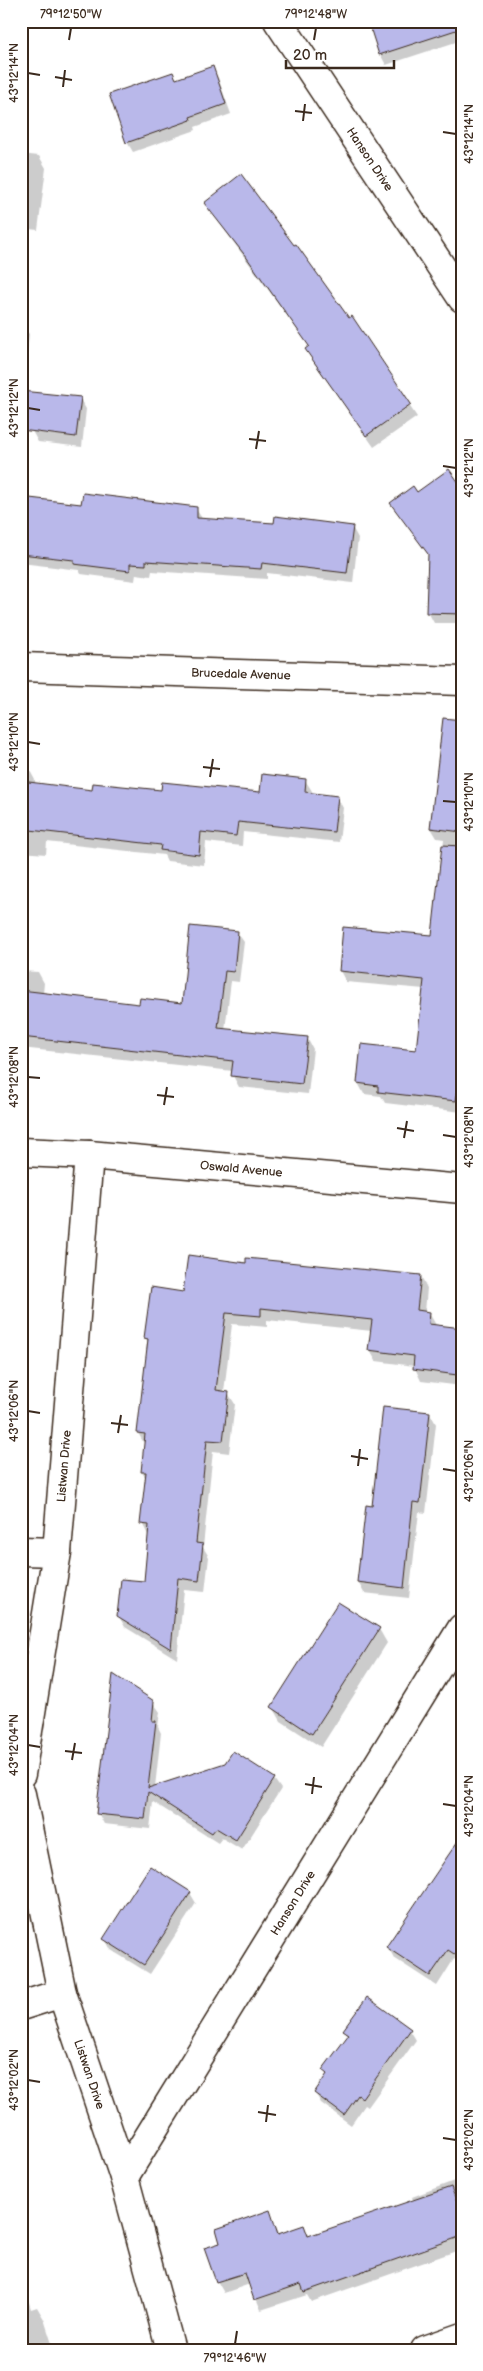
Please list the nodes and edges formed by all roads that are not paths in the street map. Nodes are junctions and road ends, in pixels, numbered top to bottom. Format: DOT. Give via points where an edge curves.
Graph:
graph roads {
  1 [pos="278,21"];
  2 [pos="462,298"];
  3 [pos="21,667"];
  4 [pos="462,681"];
  5 [pos="21,1152"];
  6 [pos="89,1155"];
  7 [pos="462,1189"];
  8 [pos="21,1551"];
  9 [pos="57,1552"];
  10 [pos="462,1628"];
  11 [pos="21,1774"];
  12 [pos="21,1794"];
  13 [pos="62,1993"];
  14 [pos="21,2006"];
  15 [pos="124,2177"];
  16 [pos="462,2338"];
  17 [pos="171,2350"];
  18 [pos="425,2350"];
  1 -- 2 [label="street, Hanson Drive"];
  3 -- 4 [label="street, Brucedale Avenue"];
  5 -- 6 [label="street, Oswald Avenue"];
  6 -- 7 [label="street, Oswald Avenue"];
  6 -- 9 [label="street, Listwan Drive"];
  8 -- 9 [label="street"];
  9 -- 11 [label="street, Listwan Drive"];
  10 -- 15 [label="street, Hanson Drive"];
  12 -- 13 [label="street, Listwan Drive"];
  13 -- 14 [label="street"];
  13 -- 15 [label="street, Listwan Drive"];
  15 -- 17 [label="street, Listwan Drive"];
  16 -- 18 [label="street"];
}
